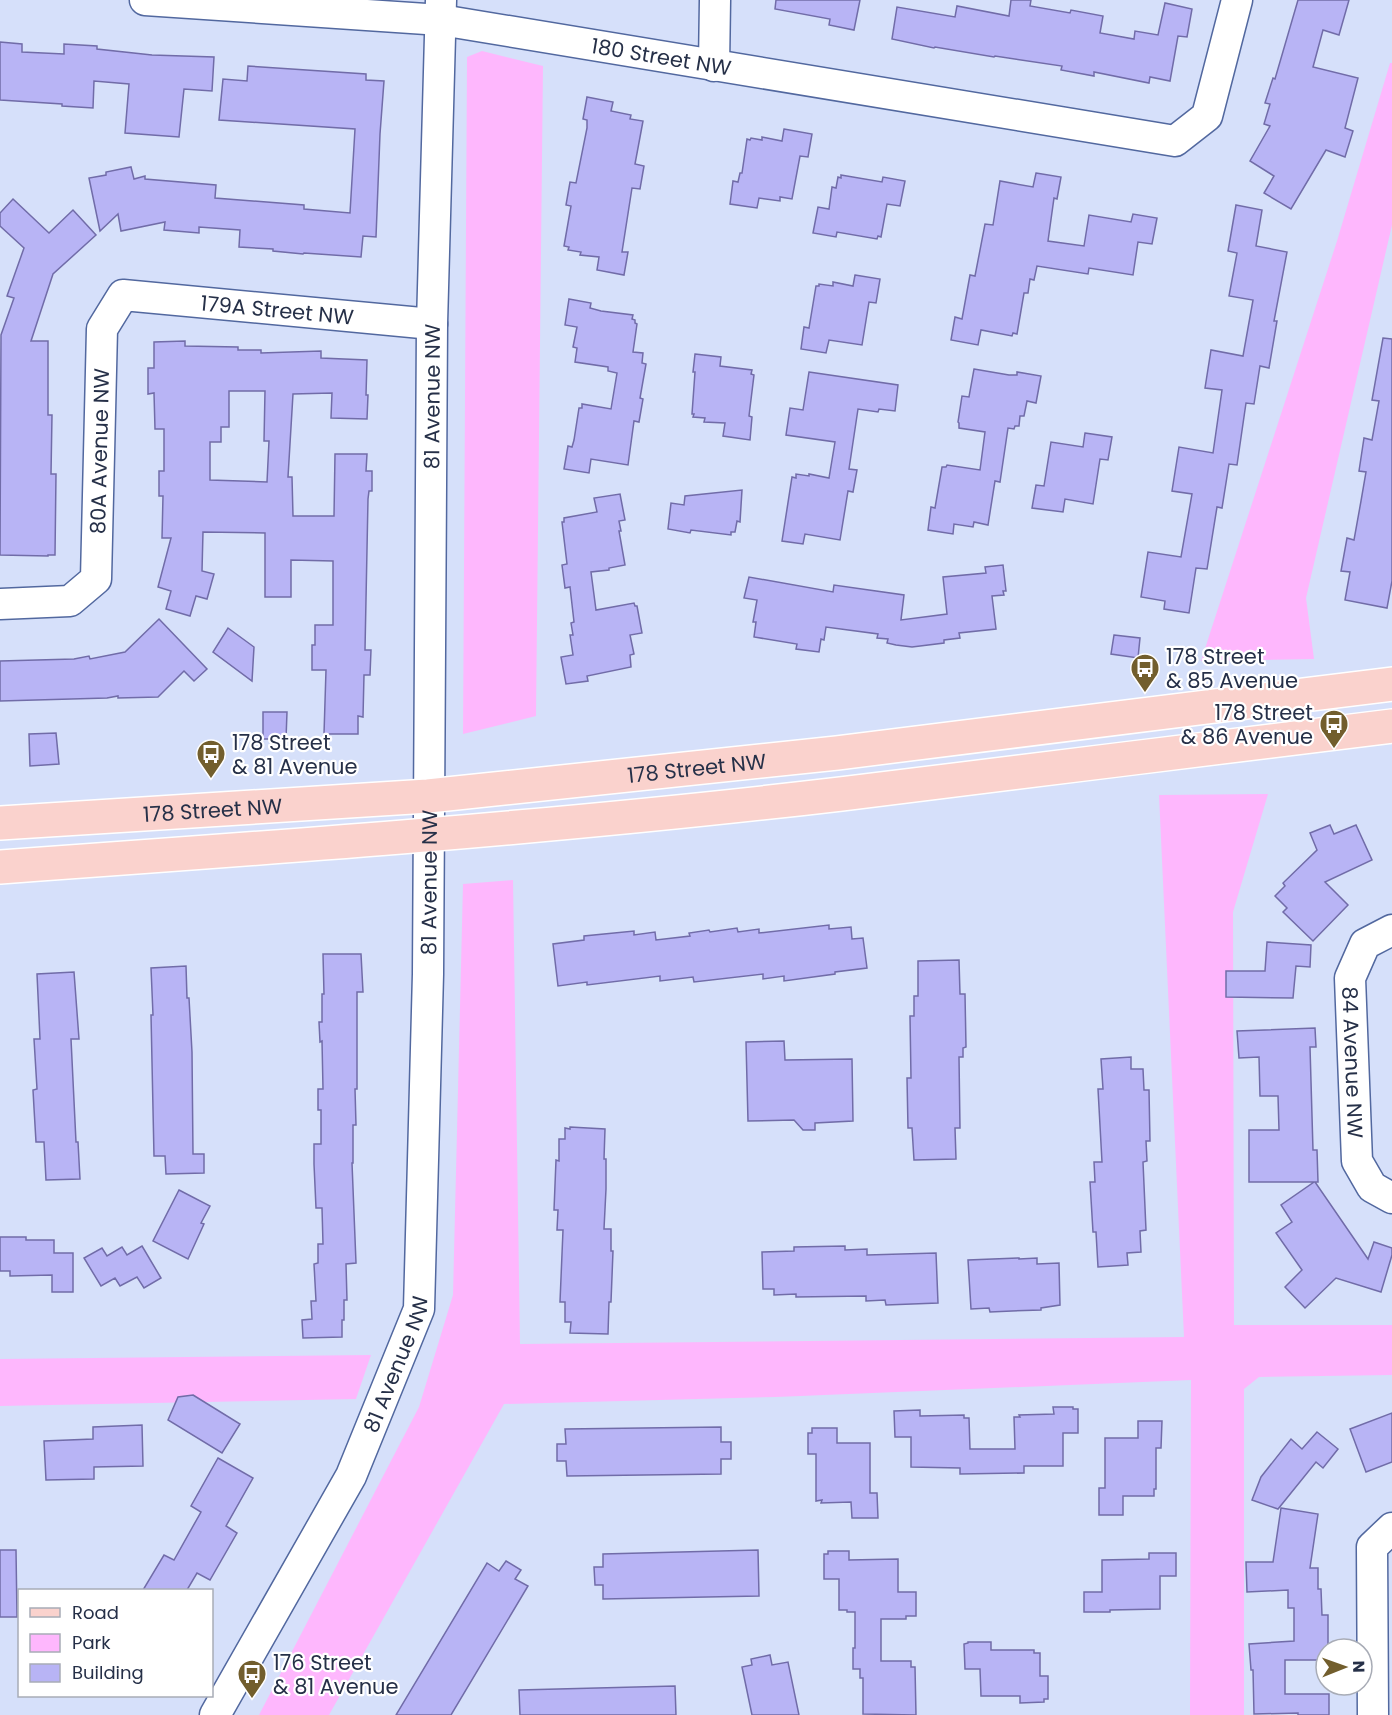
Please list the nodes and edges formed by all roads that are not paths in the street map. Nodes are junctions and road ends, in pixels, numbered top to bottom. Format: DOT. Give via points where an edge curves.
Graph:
graph roads {
  1 [pos="145,0"];
  2 [pos="715,0"];
  3 [pos="1237,0"];
  4 [pos="441,10"];
  5 [pos="714,66"];
  6 [pos="123,295"];
  7 [pos="432,324"];
  8 [pos="0,604"];
  9 [pos="1392,684"];
  10 [pos="1392,726"];
  11 [pos="428,796"];
  12 [pos="0,823"];
  13 [pos="428,836"];
  14 [pos="0,867"];
  15 [pos="1392,930"];
  16 [pos="1392,1198"];
  17 [pos="1392,1528"];
  18 [pos="215,1715"];
  19 [pos="1373,1715"];
  1 -- 4 [label="street, 180 Street NW"];
  2 -- 5 [label="street"];
  3 -- 5 [label="street, 180 Street NW" via="1207,116 1175,141"];
  4 -- 5 [label="street, 180 Street NW"];
  4 -- 7 [label="street, 81 Avenue NW"];
  6 -- 7 [label="street, 179A Street NW"];
  6 -- 8 [label="street, 80A Avenue NW" via="102,329 96,579 70,601"];
  7 -- 11 [label="street, 81 Avenue NW"];
  9 -- 11 [label="main road, 178 Street NW" via="837,753"];
  10 -- 13 [label="main road, 178 Street NW" via="839,794"];
  11 -- 12 [label="main road, 178 Street NW"];
  11 -- 13 [label="street, 81 Avenue NW"];
  13 -- 14 [label="main road, 178 Street NW"];
  13 -- 18 [label="street, 81 Avenue NW" via="418,1309 351,1476"];
  15 -- 16 [label="street, 84 Avenue NW" via="1365,944 1350,978 1357,1161 1372,1186"];
  17 -- 19 [label="street" via="1372,1547"];
}
